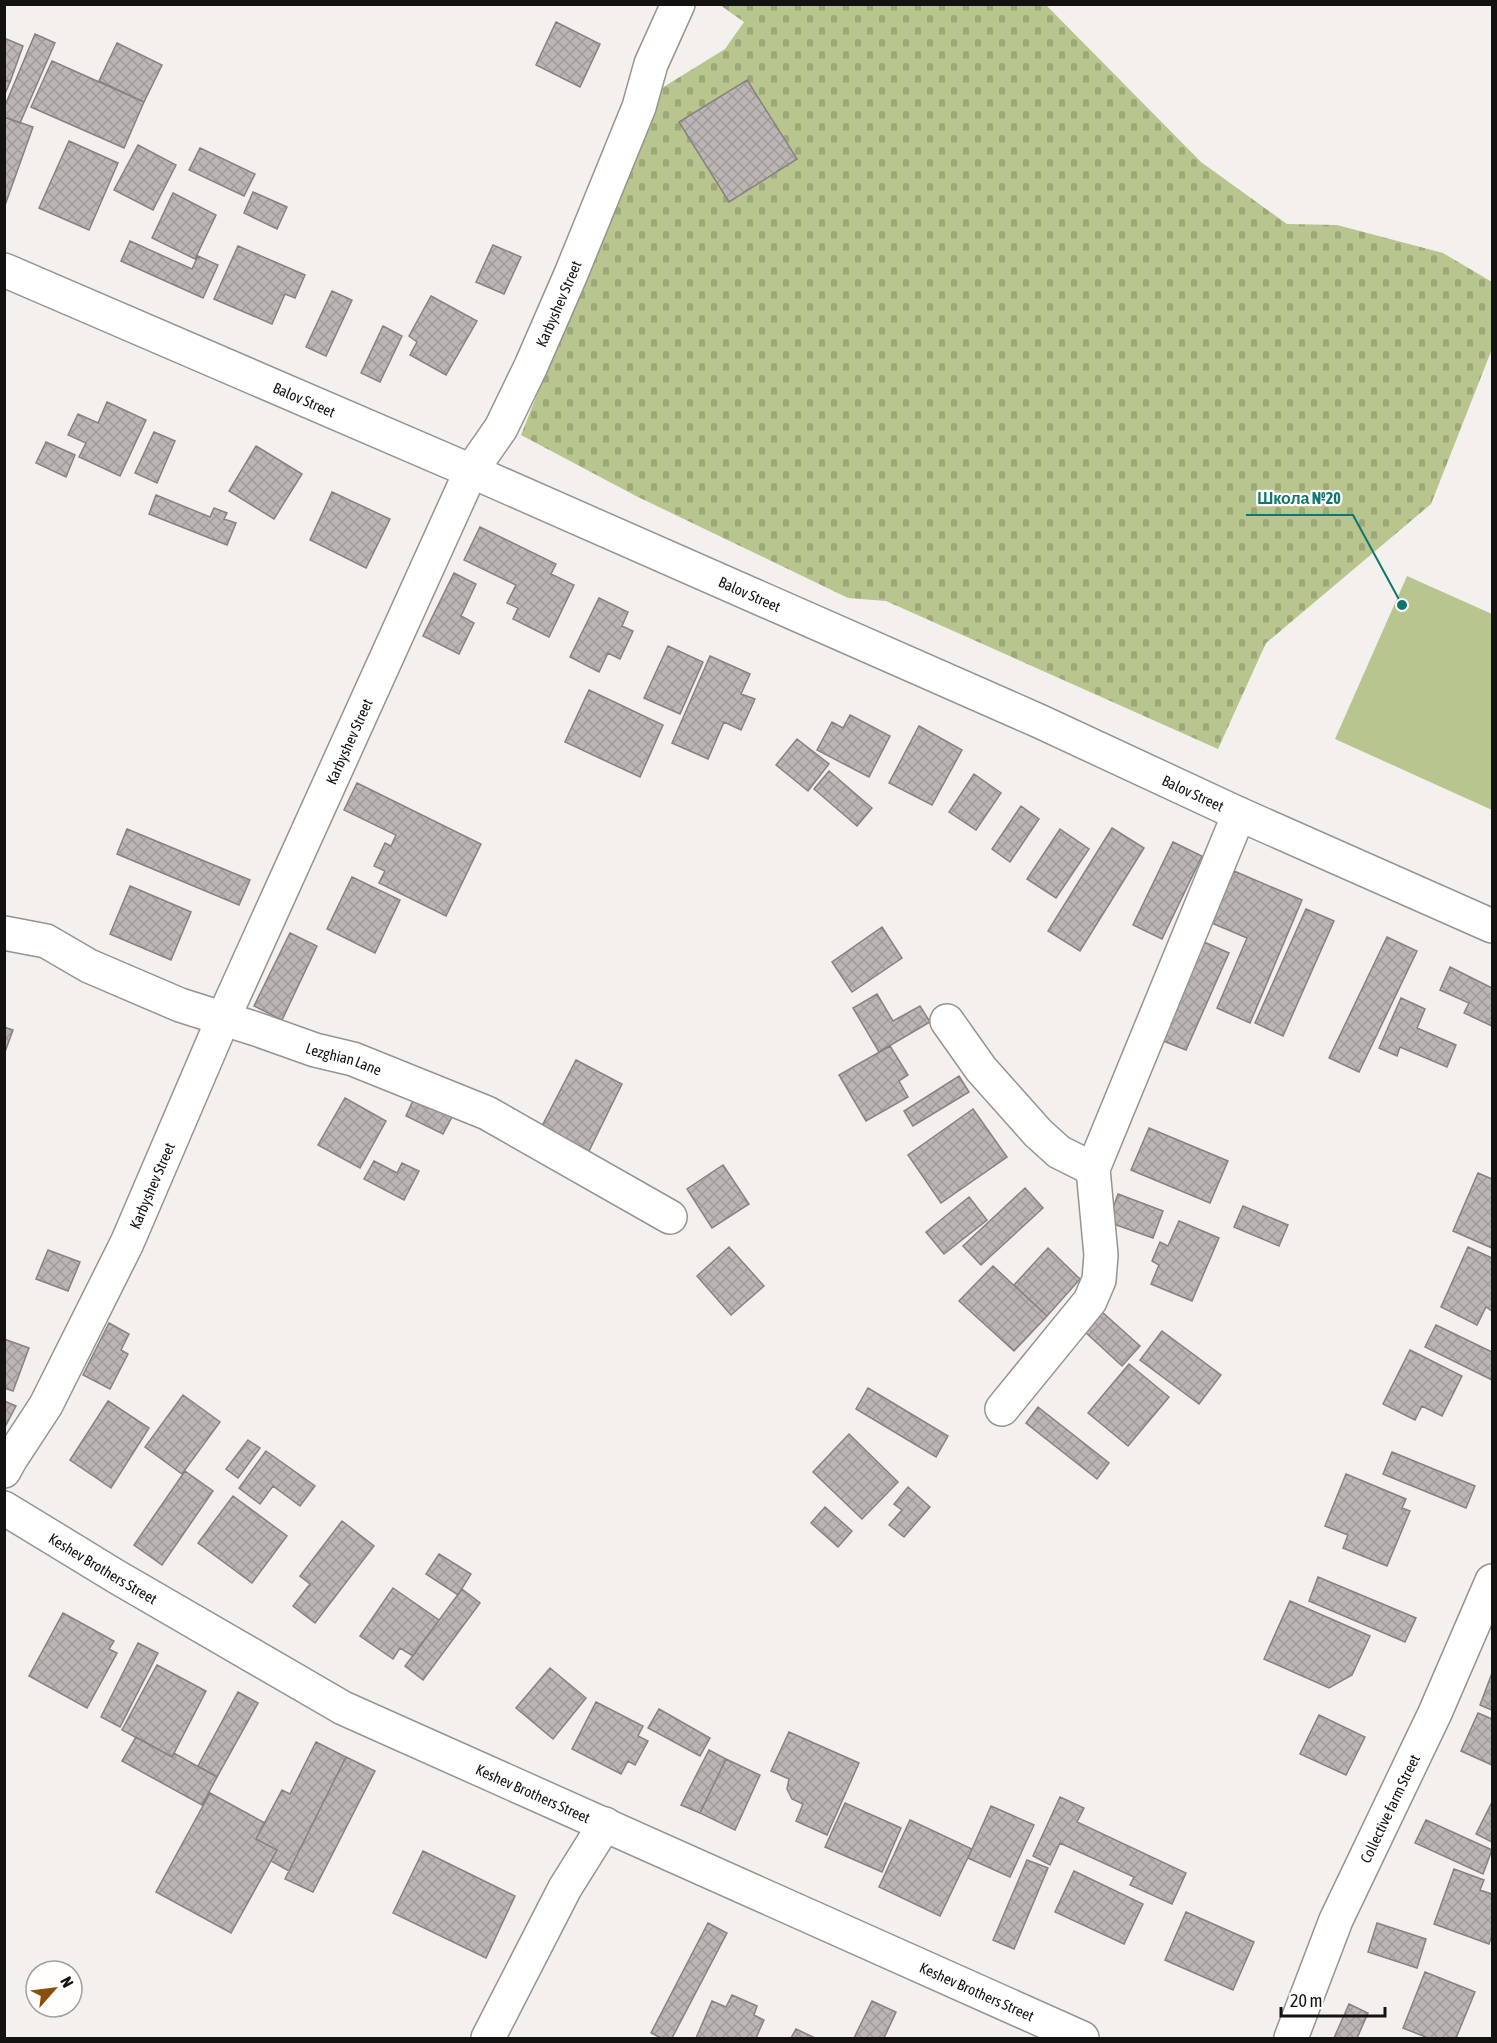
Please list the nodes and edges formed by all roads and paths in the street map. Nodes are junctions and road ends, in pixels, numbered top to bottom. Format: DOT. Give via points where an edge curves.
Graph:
graph roads {
  1 [pos="678,4"];
  2 [pos="4,270"];
  3 [pos="471,471"];
  4 [pos="1239,814"];
  5 [pos="1492,926"];
  6 [pos="4,933"];
  7 [pos="224,1019"];
  8 [pos="947,1022"];
  9 [pos="1093,1168"];
  10 [pos="670,1217"];
  11 [pos="1002,1409"];
  12 [pos="4,1471"];
  13 [pos="4,1508"];
  14 [pos="1492,1581"];
  15 [pos="605,1824"];
  16 [pos="488,2038"];
  17 [pos="1082,2038"];
  18 [pos="1291,2038"];
  1 -- 3 [label="street, Karbyshev Street" via="531,366 501,428"];
  2 -- 3 [label="street, Balov Street"];
  3 -- 4 [label="street, Balov Street"];
  3 -- 7 [label="street, Karbyshev Street"];
  4 -- 5 [label="street, Balov Street"];
  4 -- 9 [label="street"];
  6 -- 7 [label="street, Lezghian Lane" via="46,941 119,980"];
  7 -- 10 [label="street, Lezghian Lane" via="353,1059 487,1113"];
  7 -- 12 [label="street, Karbyshev Street" via="92,1316 46,1405"];
  8 -- 9 [label="street" via="981,1069 1038,1133 1059,1152"];
  9 -- 11 [label="street" via="1100,1233 1099,1280 1090,1300"];
  13 -- 15 [label="street, Keshev Brothers Street" via="343,1708"];
  14 -- 18 [label="street, Collective farm Street" via="1435,1713 1336,1920"];
  15 -- 16 [label="street" via="564,1888"];
  15 -- 17 [label="street, Keshev Brothers Street"];
}
